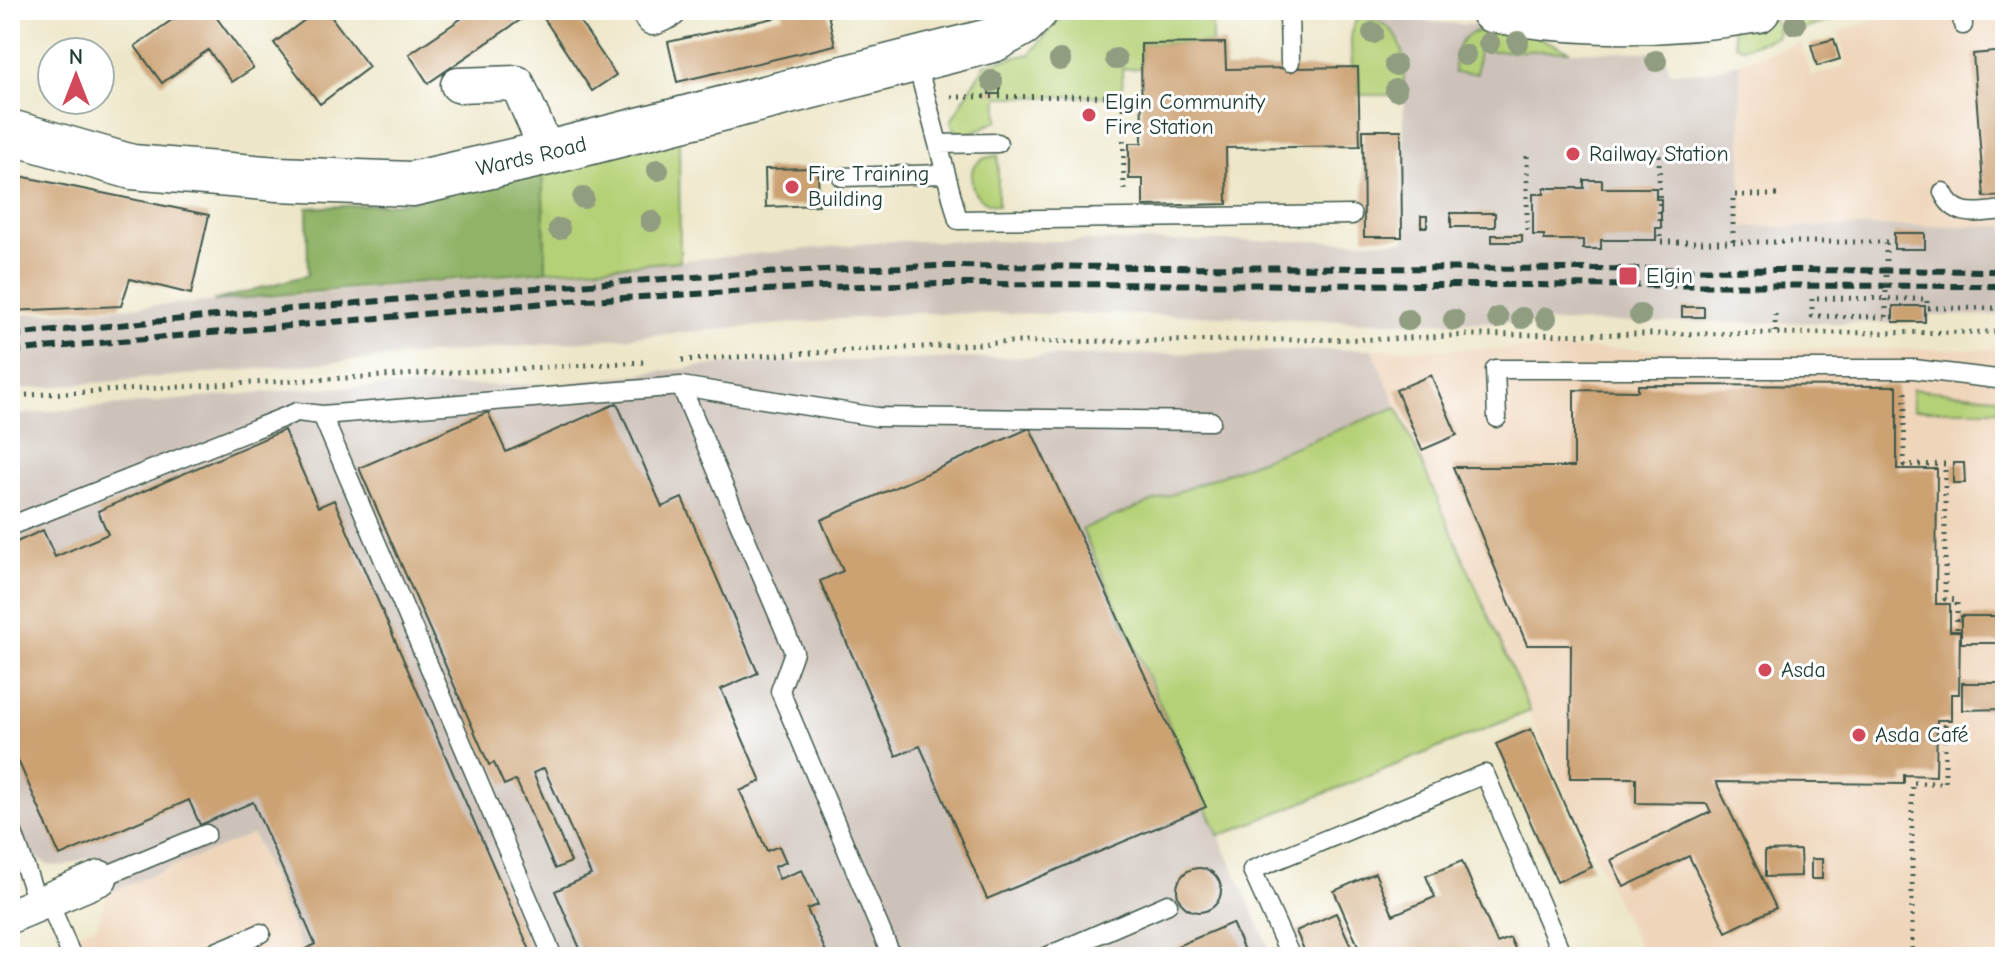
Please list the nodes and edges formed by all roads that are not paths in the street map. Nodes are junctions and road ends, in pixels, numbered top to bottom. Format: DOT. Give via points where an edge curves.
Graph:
graph roads {
  1 [pos="647,10"];
  2 [pos="670,10"];
  3 [pos="1036,10"];
  4 [pos="1289,10"];
  5 [pos="1492,10"];
  6 [pos="1758,10"];
  7 [pos="1290,62"];
  8 [pos="921,78"];
  9 [pos="458,85"];
  10 [pos="10,132"];
  11 [pos="998,143"];
  12 [pos="938,144"];
  13 [pos="548,153"];
  14 [pos="946,174"];
  15 [pos="842,177"];
  16 [pos="1943,192"];
  17 [pos="2005,210"];
  18 [pos="1352,215"];
  19 [pos="2005,380"];
  20 [pos="681,386"];
  21 [pos="322,415"];
  22 [pos="1497,418"];
  23 [pos="1211,421"];
  24 [pos="10,526"];
  25 [pos="10,824"];
  26 [pos="206,834"];
  27 [pos="100,878"];
  28 [pos="1168,904"];
  29 [pos="32,906"];
  30 [pos="261,933"];
  31 [pos="72,957"];
  32 [pos="204,957"];
  33 [pos="553,957"];
  34 [pos="892,957"];
  35 [pos="1046,957"];
  36 [pos="1291,957"];
  37 [pos="1563,957"];
  1 -- 2 [label="street" via="653,18"];
  3 -- 8 [label="street, Wards Road" via="1022,24"];
  4 -- 7 [label="lane"];
  5 -- 6 [label="street" via="1629,22"];
  8 -- 12 [label="lane"];
  8 -- 13 [label="street, Wards Road"];
  9 -- 13 [label="street" via="517,83"];
  10 -- 13 [label="street, Wards Road" via="132,167 278,179 412,184"];
  11 -- 12 [label="lane"];
  12 -- 14 [label="lane"];
  14 -- 15 [label="lane"];
  14 -- 18 [label="lane" via="958,220"];
  16 -- 17 [label="lane" via="1948,203 1966,213"];
  19 -- 22 [label="lane" via="1914,369 1495,369"];
  20 -- 21 [label="lane"];
  20 -- 23 [label="lane" via="877,417"];
  20 -- 34 [label="lane" via="794,652 780,691"];
  21 -- 24 [label="lane" via="297,412"];
  21 -- 33 [label="lane"];
  25 -- 29 [label="lane"];
  26 -- 27 [label="lane"];
  27 -- 29 [label="street"];
  28 -- 35 [label="lane"];
  29 -- 31 [label="lane"];
  30 -- 32 [label="lane"];
  36 -- 37 [label="lane" via="1252,870 1485,774"];
}
